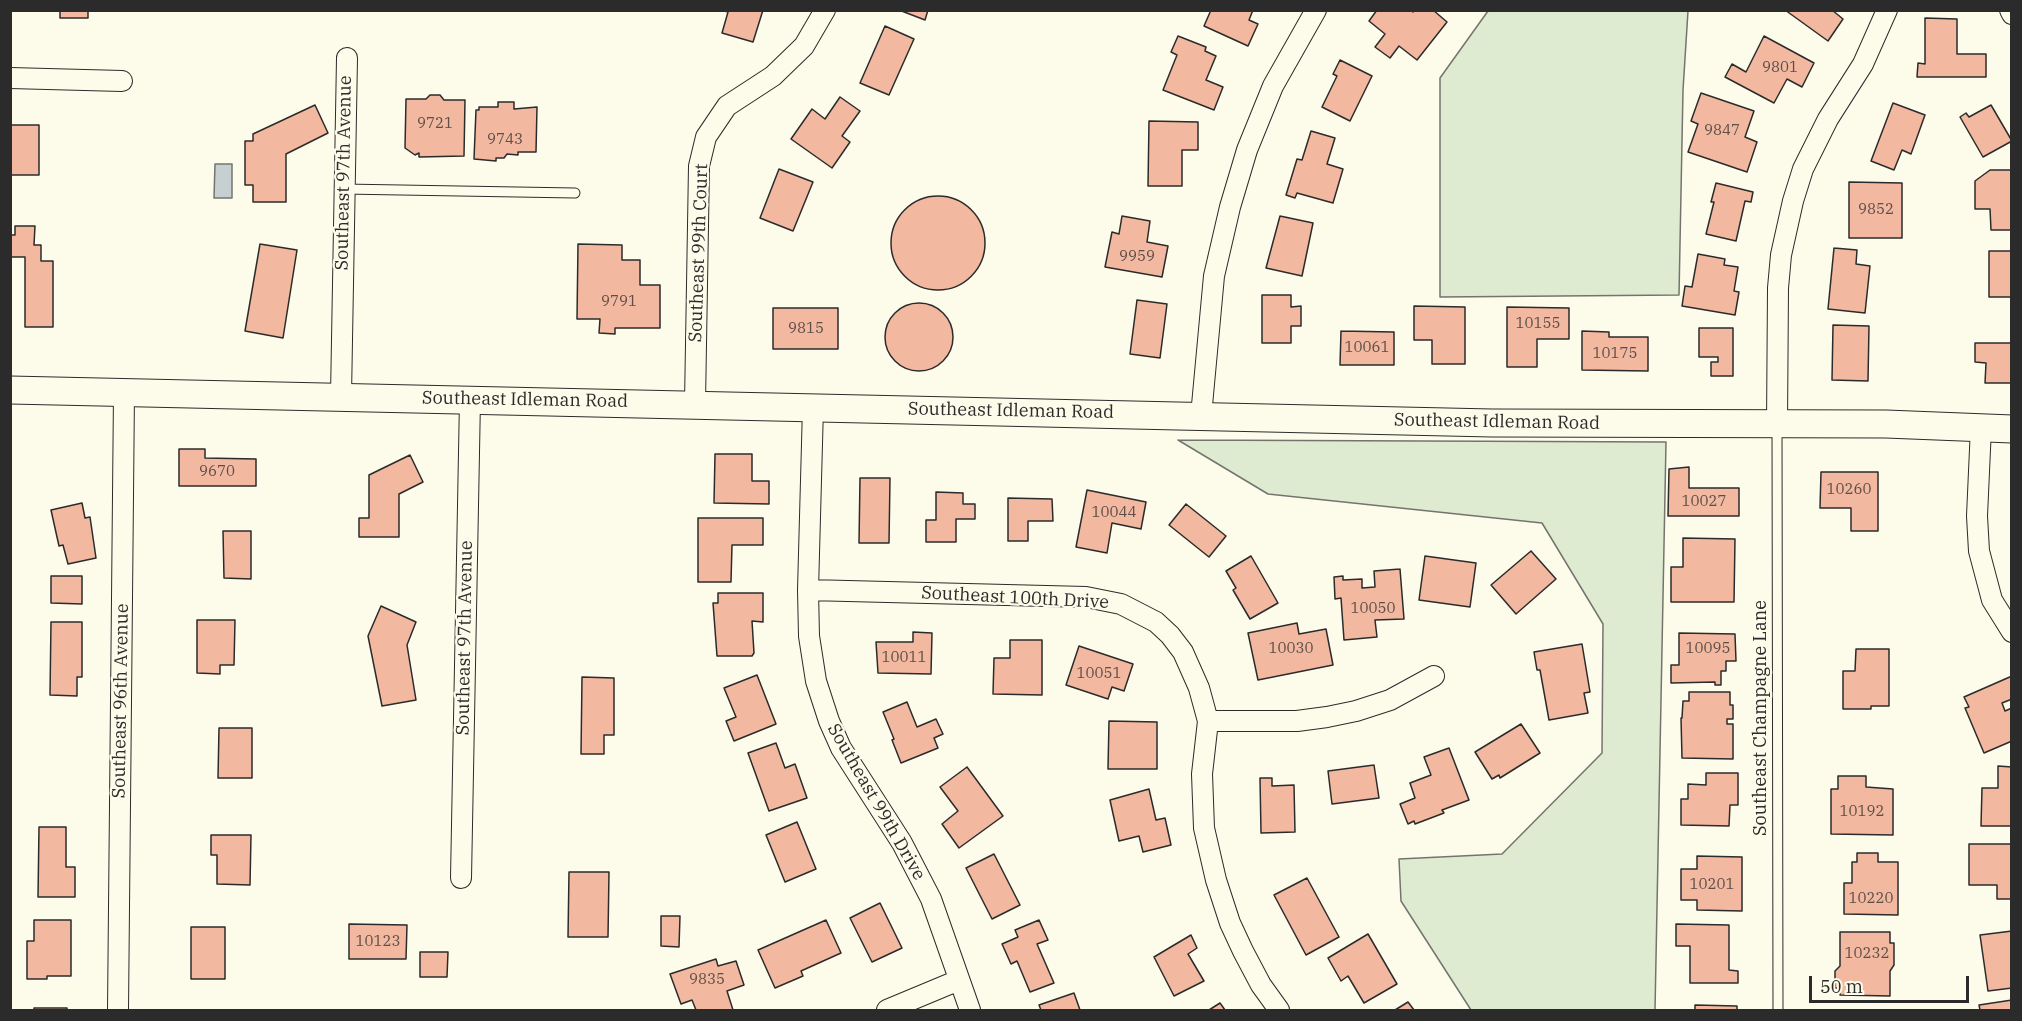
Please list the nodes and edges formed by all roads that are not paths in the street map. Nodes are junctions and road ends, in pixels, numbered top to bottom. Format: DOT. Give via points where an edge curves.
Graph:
graph roads {
  1 [pos="825,10"];
  2 [pos="1316,10"];
  3 [pos="1887,10"];
  4 [pos="347,58"];
  5 [pos="10,78"];
  6 [pos="122,81"];
  7 [pos="343,189"];
  8 [pos="575,193"];
  9 [pos="10,390"];
  10 [pos="124,392"];
  11 [pos="341,396"];
  12 [pos="470,399"];
  13 [pos="695,403"];
  14 [pos="813,407"];
  15 [pos="1201,416"];
  16 [pos="1777,425"];
  17 [pos="1981,427"];
  18 [pos="2012,429"];
  19 [pos="808,590"];
  20 [pos="2012,633"];
  21 [pos="1434,676"];
  22 [pos="1208,721"];
  23 [pos="461,878"];
  24 [pos="959,980"];
  25 [pos="118,1011"];
  26 [pos="887,1011"];
  27 [pos="970,1011"];
  28 [pos="1279,1011"];
  29 [pos="1778,1011"];
  1 -- 13 [label="street, Southeast 99th Court" via="804,46 773,76 726,106 706,137 699,166"];
  2 -- 15 [label="street" via="1273,86 1247,150 1230,207 1214,276"];
  3 -- 16 [label="street" via="1863,64 1803,168 1793,201 1778,288"];
  4 -- 7 [label="street, Southeast 97th Avenue"];
  5 -- 6 [label="street"];
  7 -- 8 [label="lane"];
  7 -- 11 [label="street, Southeast 97th Avenue"];
  9 -- 10 [label="main road, Southeast Idleman Road"];
  10 -- 11 [label="main road, Southeast Idleman Road"];
  10 -- 25 [label="street, Southeast 96th Avenue"];
  11 -- 12 [label="main road, Southeast Idleman Road"];
  12 -- 13 [label="main road, Southeast Idleman Road"];
  12 -- 23 [label="street, Southeast 97th Avenue"];
  13 -- 14 [label="main road, Southeast Idleman Road"];
  14 -- 15 [label="main road, Southeast Idleman Road"];
  14 -- 19 [label="street, Southeast 99th Drive"];
  15 -- 16 [label="main road, Southeast Idleman Road"];
  16 -- 17 [label="main road, Southeast Idleman Road"];
  16 -- 29 [label="lane, Southeast Champagne Lane"];
  17 -- 18 [label="main road, Southeast Idleman Road"];
  17 -- 20 [label="street" via="1979,551 1992,600"];
  19 -- 22 [label="street, Southeast 100th Drive" via="1086,597 1121,604 1156,622 1183,652"];
  19 -- 24 [label="street, Southeast 99th Drive" via="809,636 816,681 829,721 841,748 902,843 931,899"];
  21 -- 22 [label="street" via="1390,699 1327,717"];
  22 -- 28 [label="street, Southeast 100th Drive" via="1202,774 1204,828 1216,880 1243,951"];
  24 -- 26 [label="street"];
  24 -- 27 [label="street, Southeast 99th Drive"];
}
